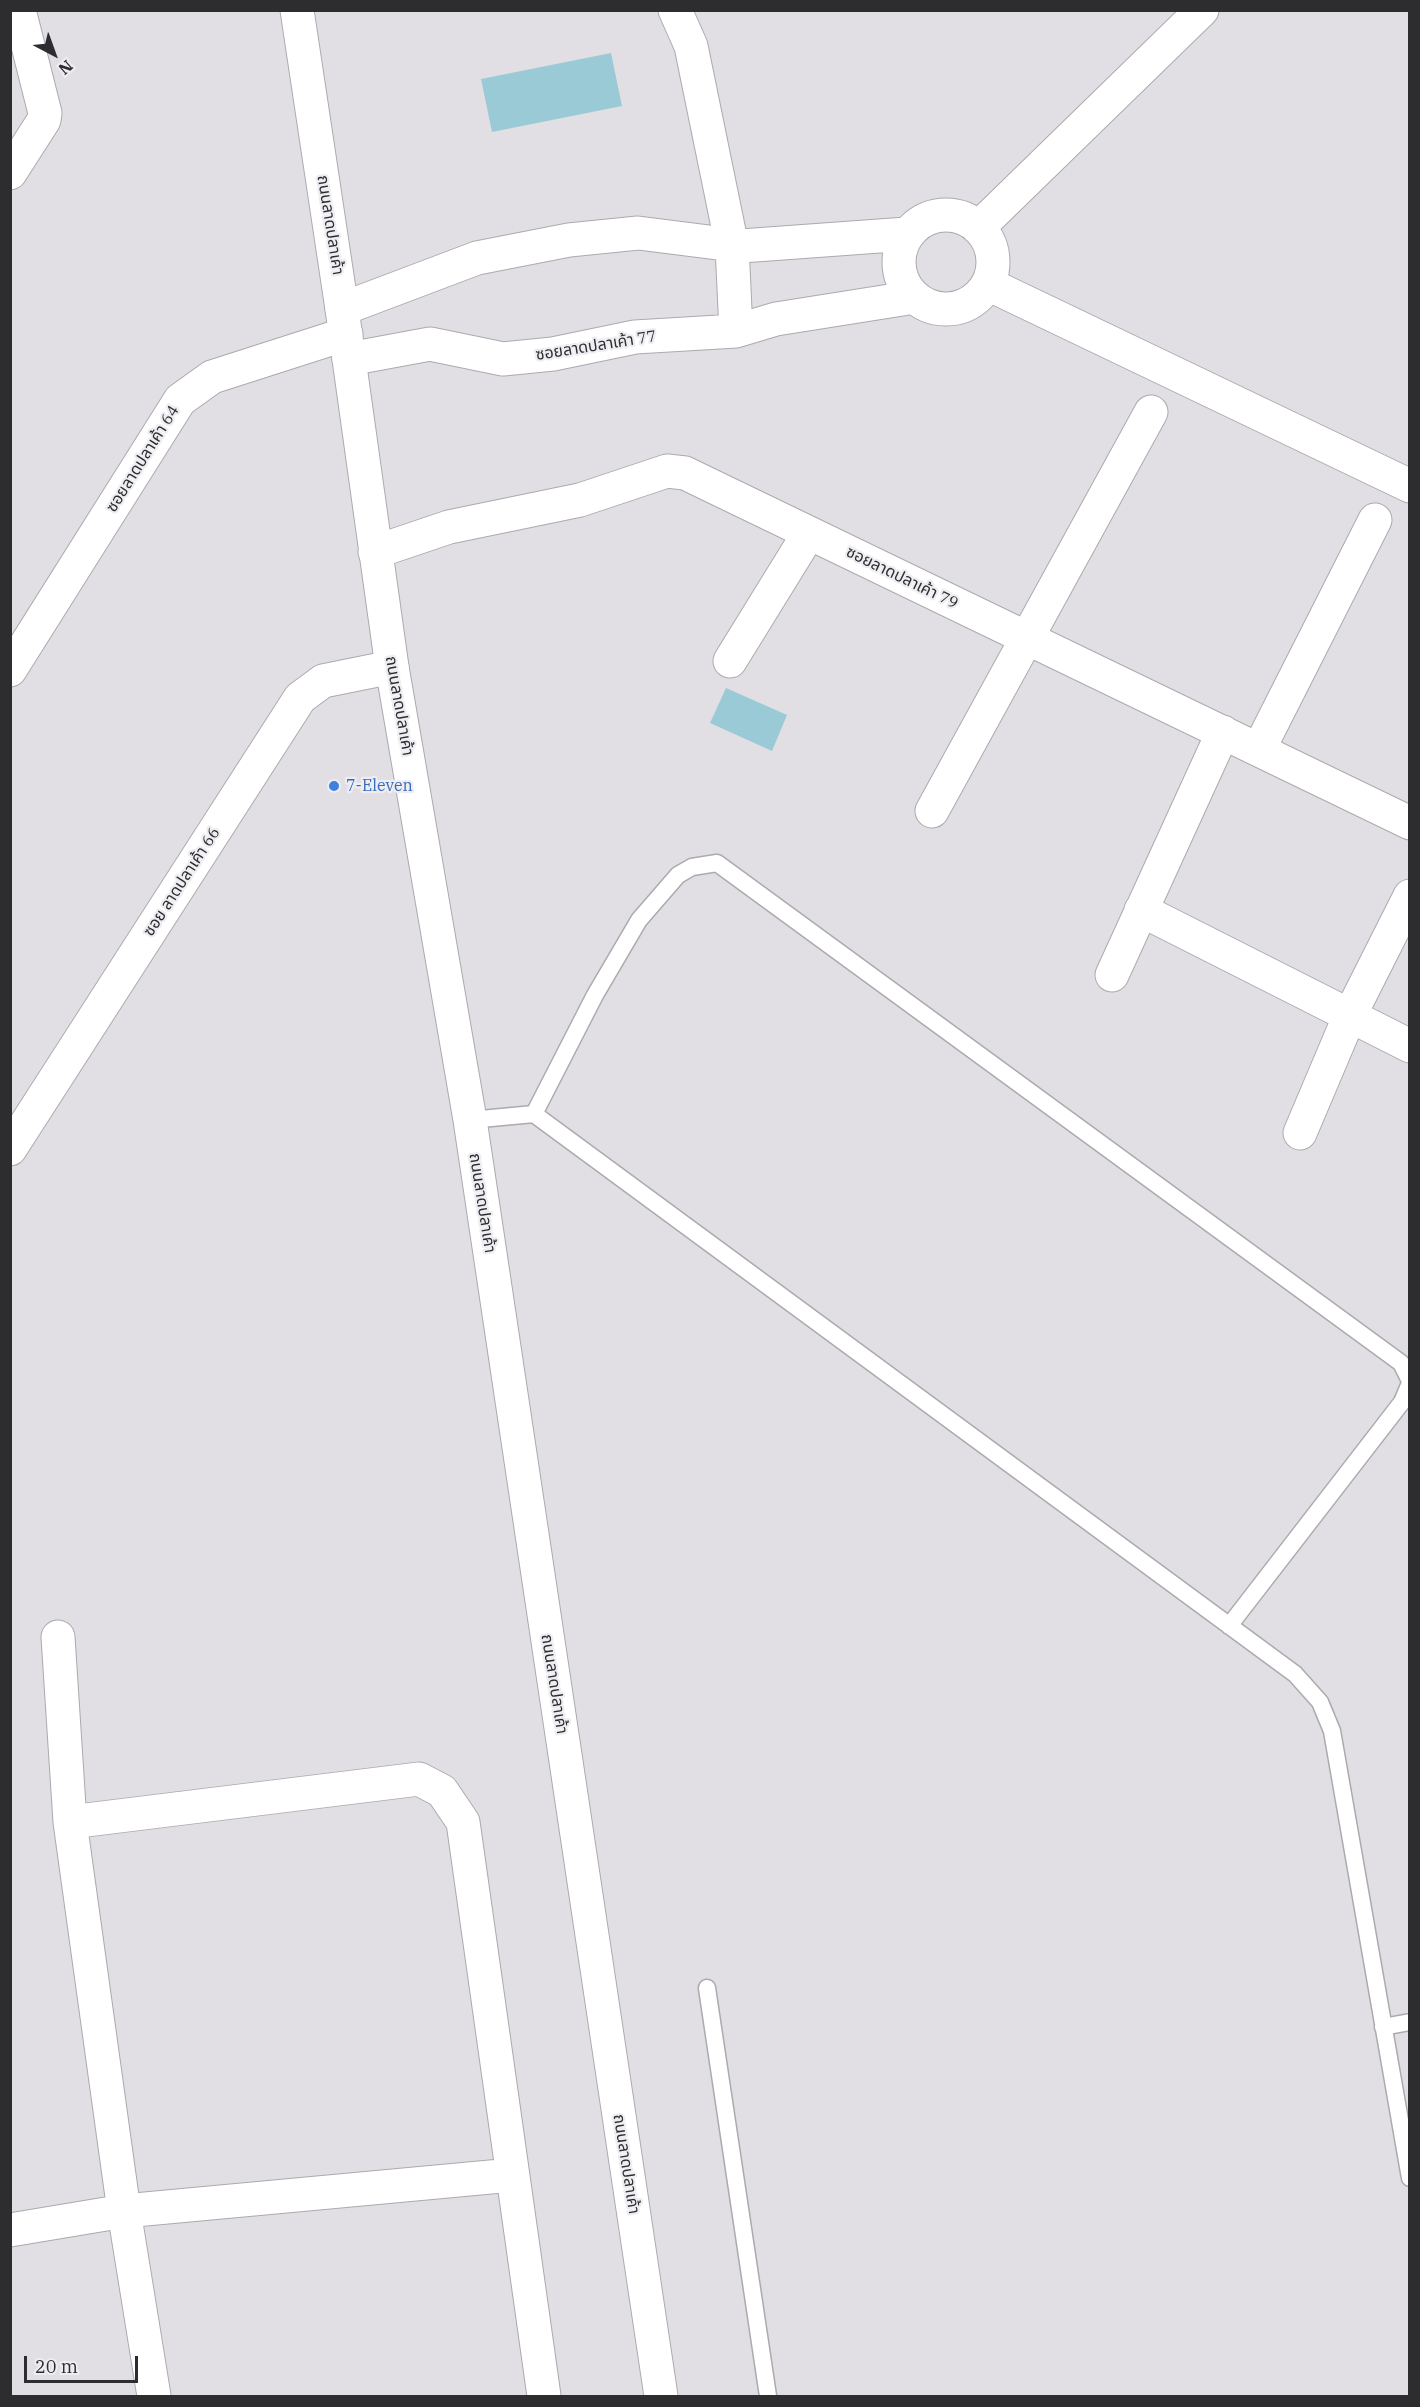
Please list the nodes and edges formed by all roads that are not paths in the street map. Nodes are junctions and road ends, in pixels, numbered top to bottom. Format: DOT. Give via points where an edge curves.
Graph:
graph roads {
  1 [pos="19,10"];
  2 [pos="297,10"];
  3 [pos="675,10"];
  4 [pos="1202,10"];
  5 [pos="10,173"];
  6 [pos="978,228"];
  7 [pos="907,234"];
  8 [pos="732,246"];
  9 [pos="988,284"];
  10 [pos="915,297"];
  11 [pos="736,331"];
  12 [pos="346,334"];
  13 [pos="1150,412"];
  14 [pos="1410,486"];
  15 [pos="1375,520"];
  16 [pos="809,533"];
  17 [pos="375,552"];
  18 [pos="1026,638"];
  19 [pos="730,661"];
  20 [pos="392,667"];
  21 [pos="10,670"];
  22 [pos="1223,732"];
  23 [pos="1259,749"];
  24 [pos="932,811"];
  25 [pos="1410,823"];
  26 [pos="1410,896"];
  27 [pos="1141,909"];
  28 [pos="1112,975"];
  29 [pos="1350,1016"];
  30 [pos="1410,1046"];
  31 [pos="534,1114"];
  32 [pos="470,1120"];
  33 [pos="1300,1133"];
  34 [pos="10,1149"];
  35 [pos="1410,1382"];
  36 [pos="1229,1626"];
  37 [pos="58,1637"];
  38 [pos="70,1822"];
  39 [pos="707,1988"];
  40 [pos="1410,2022"];
  41 [pos="1383,2027"];
  42 [pos="512,2175"];
  43 [pos="1410,2178"];
  44 [pos="124,2211"];
  45 [pos="10,2230"];
  46 [pos="154,2397"];
  47 [pos="544,2397"];
  48 [pos="661,2397"];
  49 [pos="768,2397"];
  1 -- 5 [label="street" via="44,120"];
  2 -- 12 [label="street, ถนนลาดปลาเค้า"];
  3 -- 8 [label="street" via="691,46"];
  4 -- 6 [label="street"];
  6 -- 7 [label="street" via="957,215 940,214 919,222"];
  6 -- 9 [label="street" via="989,240 994,256"];
  7 -- 8 [label="street"];
  7 -- 10 [label="street" via="900,254 900,271"];
  8 -- 11 [label="street"];
  8 -- 12 [label="street" via="638,233 570,240 477,258"];
  9 -- 10 [label="street" via="966,305 949,309 929,306"];
  9 -- 14 [label="street"];
  10 -- 11 [label="street, ซอยลาดปลาเค้า 77" via="777,319"];
  11 -- 12 [label="street, ซอยลาดปลาเค้า 77" via="635,337 553,354 503,359 430,344"];
  12 -- 17 [label="street, ถนนลาดปลาเค้า"];
  12 -- 21 [label="street, ซอยลาดปลาเค้า 64" via="212,377 180,400"];
  13 -- 18 [label="street"];
  15 -- 23 [label="street"];
  16 -- 17 [label="street, ซอยลาดปลาเค้า 79" via="685,473 667,471 580,500 449,527"];
  16 -- 18 [label="street, ซอยลาดปลาเค้า 79"];
  16 -- 19 [label="street"];
  17 -- 20 [label="street, ถนนลาดปลาเค้า"];
  18 -- 22 [label="street, ซอยลาดปลาเค้า 79"];
  18 -- 24 [label="street"];
  20 -- 32 [label="street, ถนนลาดปลาเค้า"];
  20 -- 34 [label="street, ซอย ลาดปลาเค้า 66" via="323,681 300,698"];
  22 -- 23 [label="street, ซอยลาดปลาเค้า 79"];
  22 -- 27 [label="street"];
  23 -- 25 [label="street, ซอยลาดปลาเค้า 79"];
  26 -- 29 [label="street"];
  27 -- 28 [label="street"];
  27 -- 29 [label="street"];
  29 -- 30 [label="street"];
  29 -- 33 [label="street"];
  31 -- 32 [label="lane"];
  31 -- 35 [label="lane" via="639,920 678,875 692,867 717,862 1401,1363"];
  31 -- 36 [label="lane"];
  32 -- 48 [label="street, ถนนลาดปลาเค้า"];
  35 -- 36 [label="lane" via="1402,1401"];
  36 -- 41 [label="lane" via="1295,1674 1320,1702 1332,1731"];
  37 -- 38 [label="street"];
  38 -- 42 [label="street" via="419,1779 442,1791 463,1822"];
  38 -- 44 [label="street"];
  39 -- 49 [label="lane"];
  40 -- 41 [label="lane"];
  41 -- 43 [label="lane"];
  42 -- 44 [label="street"];
  42 -- 47 [label="street"];
  44 -- 45 [label="street"];
  44 -- 46 [label="street"];
}
